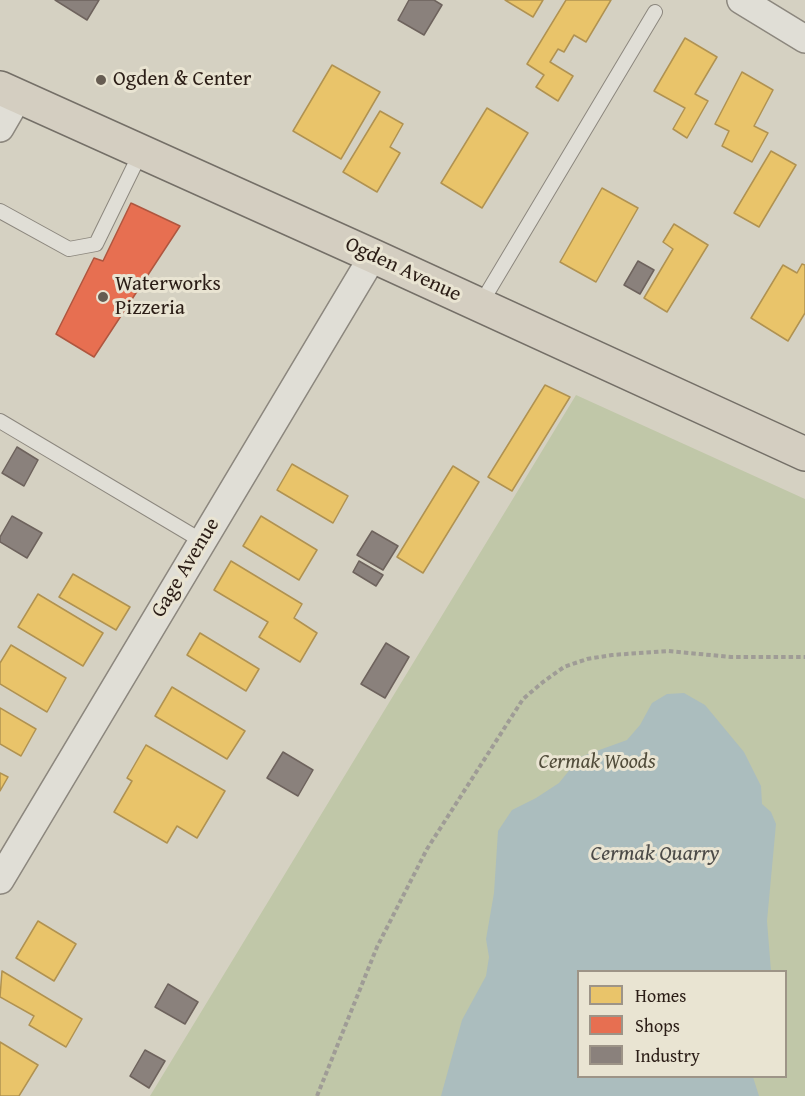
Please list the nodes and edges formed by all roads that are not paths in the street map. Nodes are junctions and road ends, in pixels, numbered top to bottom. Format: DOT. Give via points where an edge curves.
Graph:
graph roads {
  1 [pos="741,0"];
  2 [pos="655,12"];
  3 [pos="805,39"];
  4 [pos="9,92"];
  5 [pos="0,128"];
  6 [pos="141,152"];
  7 [pos="0,211"];
  8 [pos="373,256"];
  9 [pos="480,305"];
  10 [pos="0,421"];
  11 [pos="805,454"];
  12 [pos="202,541"];
  13 [pos="0,880"];
  1 -- 3 [label="street"];
  2 -- 9 [label="lane"];
  4 -- 5 [label="street"];
  4 -- 6 [label="main road, Ogden Avenue"];
  6 -- 7 [label="lane" via="96,244 69,249"];
  6 -- 8 [label="main road, Ogden Avenue"];
  8 -- 9 [label="main road, Ogden Avenue"];
  8 -- 12 [label="street, Gage Avenue"];
  9 -- 11 [label="main road, Ogden Avenue"];
  10 -- 12 [label="lane"];
  12 -- 13 [label="street, Gage Avenue"];
}
